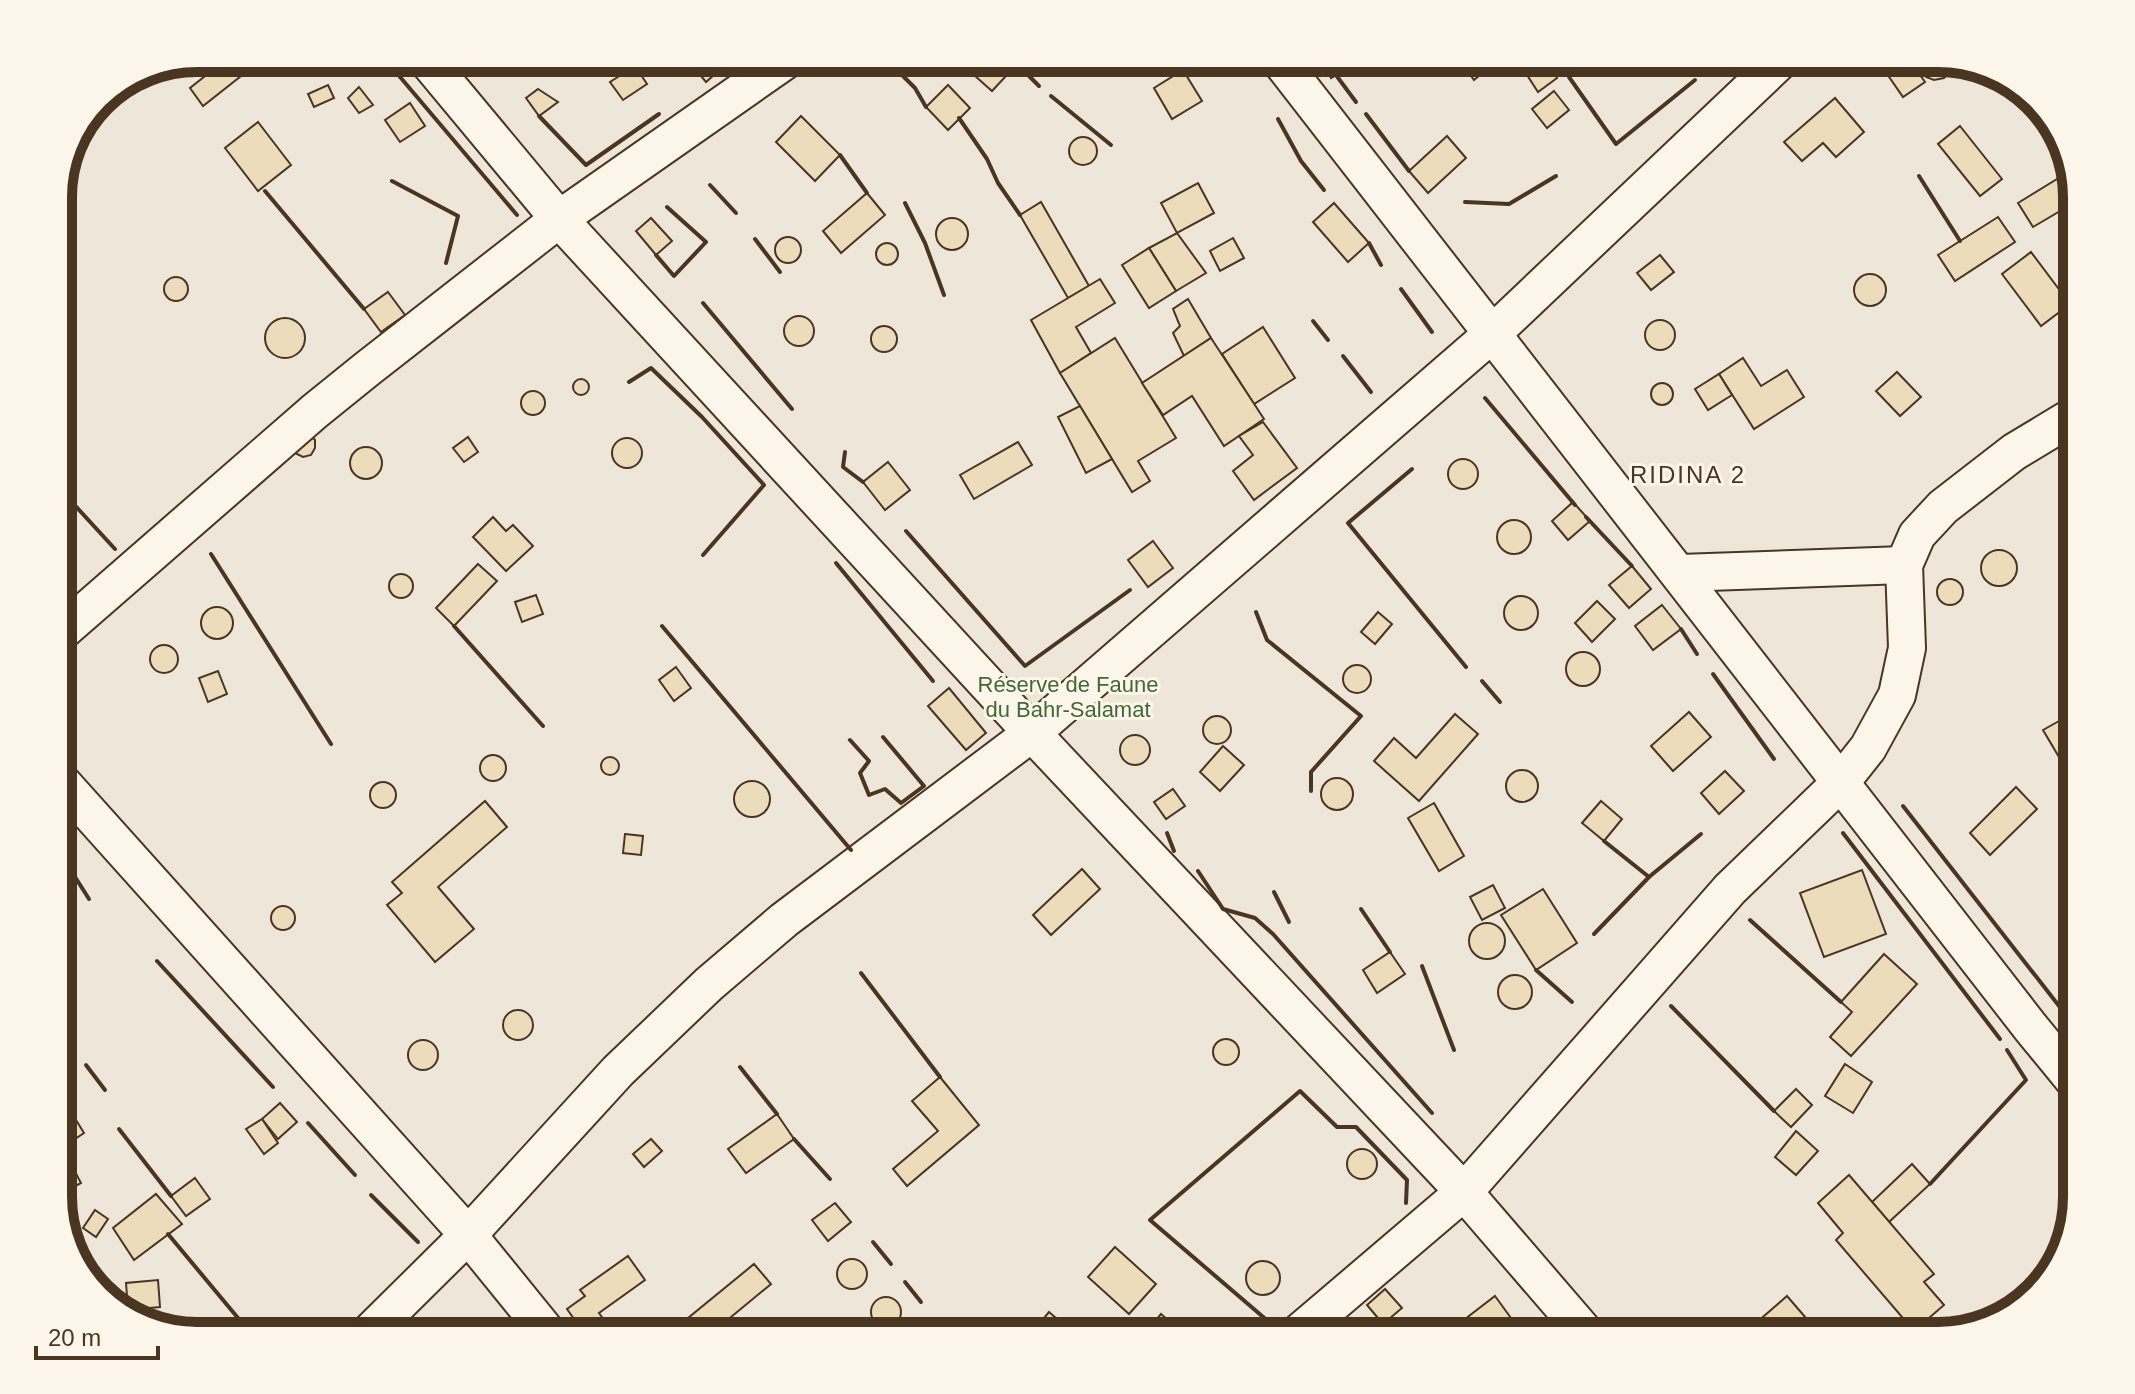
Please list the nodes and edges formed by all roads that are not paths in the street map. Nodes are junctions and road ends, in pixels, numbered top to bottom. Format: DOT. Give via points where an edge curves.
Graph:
graph roads {
  1 [pos="437,72"];
  2 [pos="769,72"];
  3 [pos="1289,72"];
  4 [pos="1768,72"];
  5 [pos="559,219"];
  6 [pos="1492,334"];
  7 [pos="2063,422"];
  8 [pos="1904,565"];
  9 [pos="1680,573"];
  10 [pos="72,623"];
  11 [pos="1032,733"];
  12 [pos="1841,782"];
  13 [pos="72,794"];
  14 [pos="2063,1067"];
  15 [pos="1464,1192"];
  16 [pos="468,1235"];
  17 [pos="380,1322"];
  18 [pos="539,1322"];
  19 [pos="1311,1322"];
  20 [pos="1576,1322"];
  1 -- 5 [label="street"];
  2 -- 5 [label="street"];
  3 -- 6 [label="street"];
  4 -- 6 [label="street"];
  5 -- 10 [label="street" via="315,411"];
  5 -- 11 [label="street"];
  6 -- 9 [label="street"];
  6 -- 11 [label="street"];
  7 -- 8 [label="street" via="2014,452 1943,507 1917,535"];
  8 -- 9 [label="street"];
  8 -- 12 [label="street" via="1907,648 1897,695 1868,748"];
  9 -- 12 [label="street"];
  11 -- 15 [label="street"];
  11 -- 16 [label="street" via="784,920 709,984 618,1071"];
  12 -- 14 [label="street"];
  12 -- 15 [label="street" via="1730,889"];
  13 -- 16 [label="street"];
  15 -- 19 [label="street"];
  15 -- 20 [label="street"];
  16 -- 17 [label="street"];
  16 -- 18 [label="street"];
}
